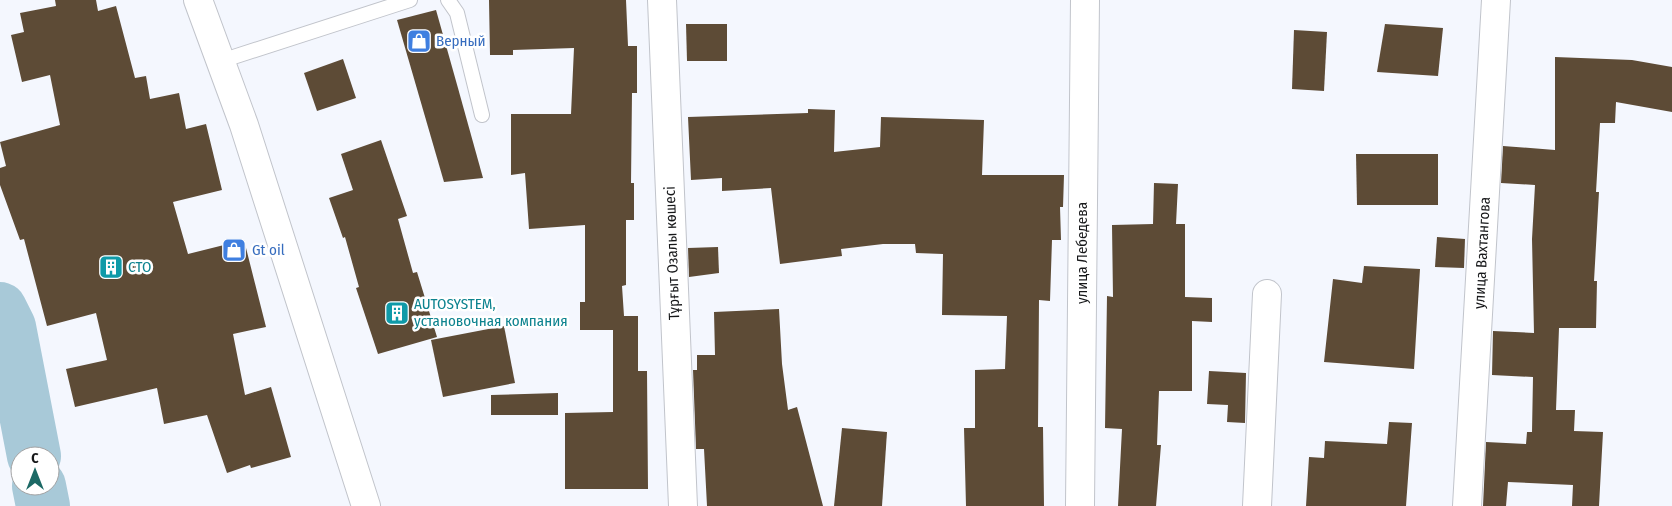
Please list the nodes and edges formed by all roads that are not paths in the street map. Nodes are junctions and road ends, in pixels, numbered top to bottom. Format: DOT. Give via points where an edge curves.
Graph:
graph roads {
  1 [pos="198,0"];
  2 [pos="410,0"];
  3 [pos="448,0"];
  4 [pos="662,0"];
  5 [pos="1084,0"];
  6 [pos="1496,0"];
  7 [pos="221,61"];
  8 [pos="482,115"];
  9 [pos="1267,294"];
  10 [pos="366,506"];
  11 [pos="683,506"];
  12 [pos="1080,506"];
  13 [pos="1258,506"];
  14 [pos="1467,506"];
  1 -- 7 [label="street"];
  2 -- 7 [label="lane"];
  3 -- 8 [label="lane" via="457,13"];
  4 -- 11 [label="street, Тұрғыт Озалы көшесі"];
  5 -- 12 [label="street, улица Лебедева"];
  6 -- 14 [label="street, улица Вахтангова"];
  7 -- 10 [label="street"];
  9 -- 13 [label="street"];
}
